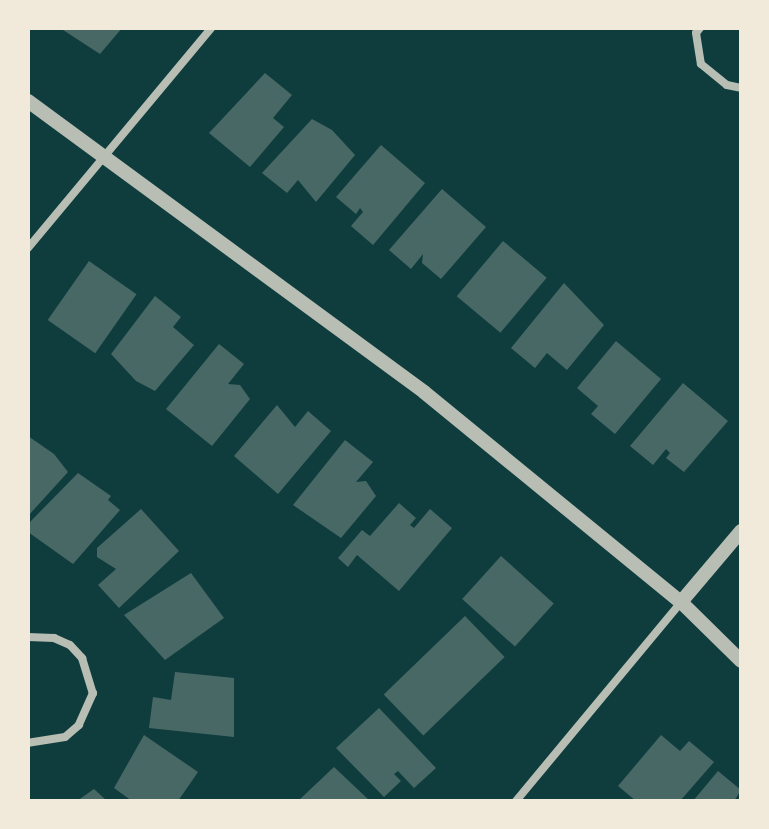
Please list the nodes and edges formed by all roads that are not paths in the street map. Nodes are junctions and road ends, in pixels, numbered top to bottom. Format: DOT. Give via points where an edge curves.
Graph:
graph roads {
  1 [pos="211,28"];
  2 [pos="700,28"];
  3 [pos="741,88"];
  4 [pos="28,101"];
  5 [pos="102,157"];
  6 [pos="28,248"];
  7 [pos="741,531"];
  8 [pos="681,602"];
  9 [pos="28,637"];
  10 [pos="741,661"];
  11 [pos="28,743"];
  12 [pos="516,801"];
  1 -- 5 [label="street"];
  2 -- 3 [label="street" via="696,33 701,64 727,85"];
  4 -- 5 [label="street"];
  5 -- 6 [label="street"];
  5 -- 8 [label="street" via="424,392"];
  7 -- 8 [label="street"];
  8 -- 10 [label="street"];
  8 -- 12 [label="street"];
  9 -- 11 [label="street" via="70,645 86,666 93,693 79,725 65,737"];
}
